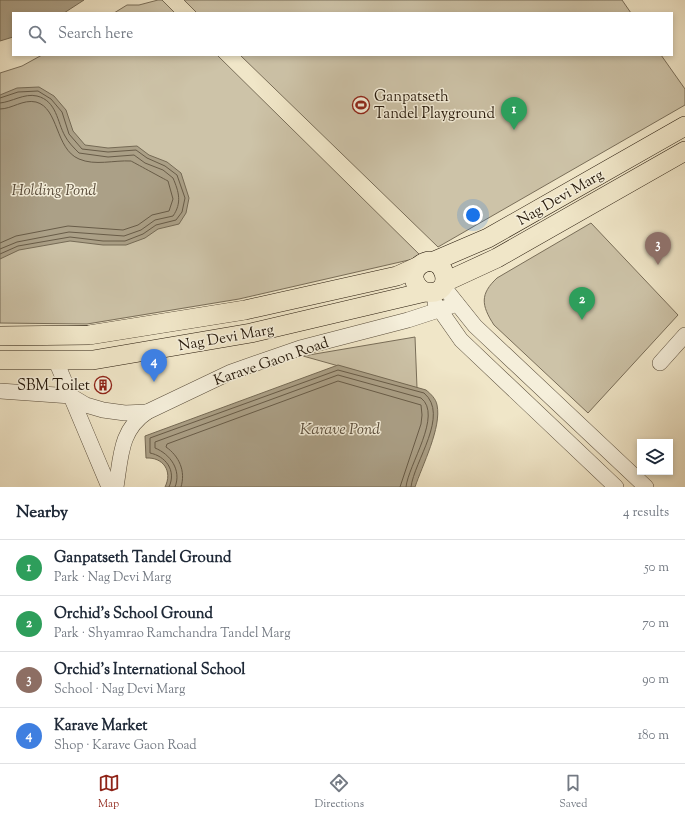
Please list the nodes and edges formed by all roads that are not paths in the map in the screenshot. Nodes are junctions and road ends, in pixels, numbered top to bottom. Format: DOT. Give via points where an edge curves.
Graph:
graph roads {
  1 [pos="685,126"];
  2 [pos="685,151"];
  3 [pos="425,264"];
  4 [pos="436,288"];
  5 [pos="457,304"];
  6 [pos="439,311"];
  7 [pos="0,336"];
  8 [pos="683,341"];
  9 [pos="0,360"];
  10 [pos="56,361"];
  11 [pos="660,363"];
  12 [pos="0,392"];
  13 [pos="71,396"];
  14 [pos="147,412"];
  15 [pos="108,487"];
  16 [pos="116,487"];
  17 [pos="616,487"];
  18 [pos="646,487"];
  1 -- 3 [label="main road, Nag Devi Marg" via="488,238"];
  2 -- 4 [label="main road, Nag Devi Marg" via="497,258"];
  3 -- 4 [label="main road" via="442,267 444,271"];
  3 -- 4 [label="main road" via="414,272 416,287"];
  3 -- 7 [label="main road, Nag Devi Marg" via="397,276 245,310 89,335"];
  4 -- 5 [label="street"];
  4 -- 6 [label="street"];
  4 -- 10 [label="main road, Nag Devi Marg" via="251,334 93,360"];
  5 -- 6 [label="street, Karave Gaon Road"];
  5 -- 18 [label="street" via="475,326"];
  6 -- 14 [label="street, Karave Gaon Road" via="300,348 231,372"];
  6 -- 17 [label="street" via="461,340"];
  8 -- 11 [label="street"];
  9 -- 10 [label="main road, Nag Devi Marg"];
  10 -- 13 [label="street"];
  12 -- 13 [label="street"];
  13 -- 14 [label="street" via="86,405 103,410"];
  13 -- 15 [label="street"];
  14 -- 16 [label="street, Karave Gaon Road" via="137,419 126,436"];
}
